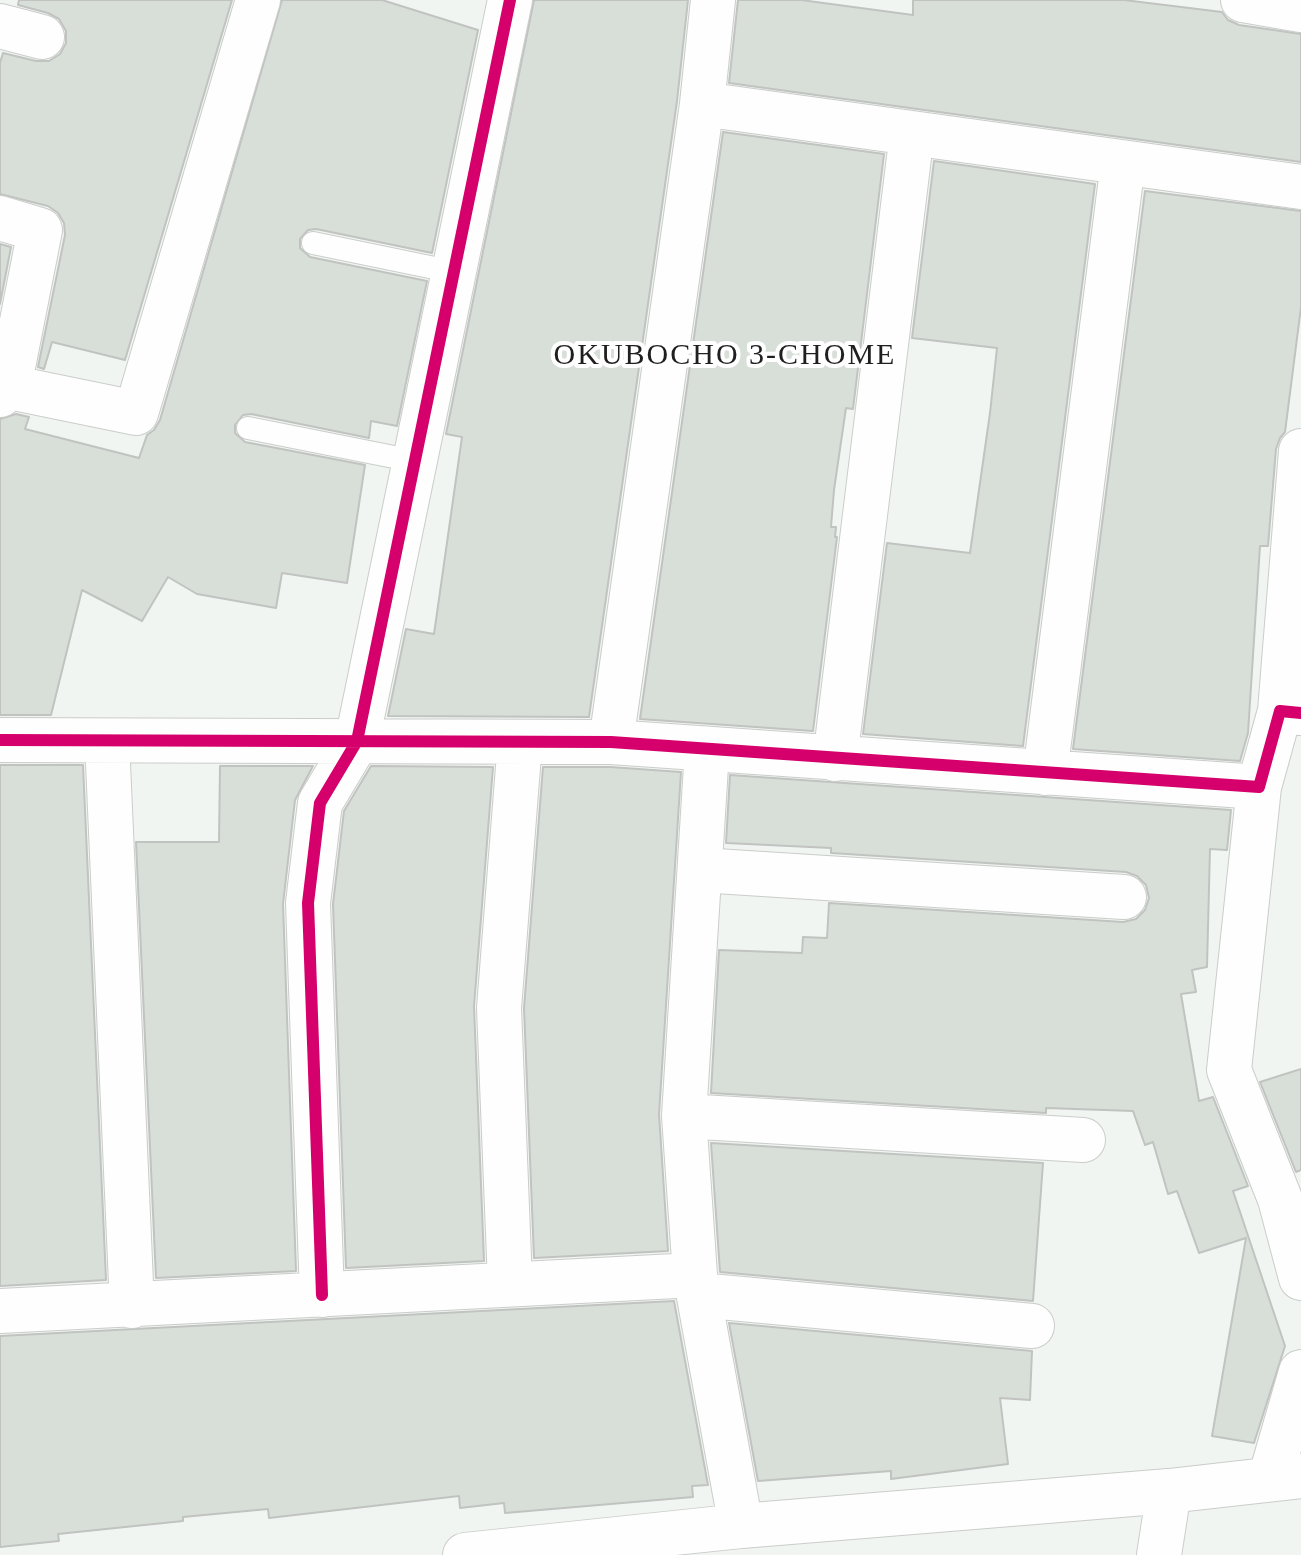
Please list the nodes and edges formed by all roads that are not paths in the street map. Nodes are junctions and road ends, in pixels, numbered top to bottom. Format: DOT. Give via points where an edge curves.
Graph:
graph roads {
  1 [pos="258,0"];
  2 [pos="510,0"];
  3 [pos="713,0"];
  4 [pos="1243,0"];
  5 [pos="1301,10"];
  6 [pos="0,26"];
  7 [pos="42,37"];
  8 [pos="702,104"];
  9 [pos="912,133"];
  10 [pos="1123,163"];
  11 [pos="1301,187"];
  12 [pos="0,218"];
  13 [pos="313,243"];
  14 [pos="454,272"];
  15 [pos="4,391"];
  16 [pos="248,428"];
  17 [pos="414,461"];
  18 [pos="1301,463"];
  19 [pos="1290,712"];
  20 [pos="0,740"];
  21 [pos="107,741"];
  22 [pos="357,741"];
  23 [pos="520,742"];
  24 [pos="611,742"];
  25 [pos="707,750"];
  26 [pos="835,759"];
  27 [pos="1045,773"];
  28 [pos="1259,787"];
  29 [pos="700,870"];
  30 [pos="1124,897"];
  31 [pos="684,1116"];
  32 [pos="1083,1140"];
  33 [pos="1301,1278"];
  34 [pos="510,1283"];
  35 [pos="697,1285"];
  36 [pos="322,1295"];
  37 [pos="132,1306"];
  38 [pos="0,1311"];
  39 [pos="1032,1326"];
  40 [pos="1301,1372"];
  41 [pos="1286,1478"];
  42 [pos="1169,1491"];
  43 [pos="741,1526"];
  44 [pos="465,1555"];
  45 [pos="1159,1555"];
  1 -- 15 [label="street" via="136,413"];
  2 -- 14 [label="street"];
  3 -- 8 [label="street"];
  4 -- 5 [label="street"];
  6 -- 7 [label="street"];
  8 -- 9 [label="street"];
  8 -- 24 [label="street"];
  9 -- 10 [label="street"];
  9 -- 26 [label="street"];
  10 -- 11 [label="street"];
  10 -- 27 [label="street"];
  12 -- 15 [label="street" via="40,230"];
  13 -- 14 [label="lane"];
  14 -- 17 [label="street"];
  16 -- 17 [label="lane"];
  17 -- 22 [label="street"];
  18 -- 19 [label="street"];
  19 -- 28 [label="street"];
  20 -- 21 [label="street"];
  21 -- 22 [label="street"];
  21 -- 37 [label="street"];
  22 -- 23 [label="street"];
  22 -- 36 [label="street" via="320,803 308,903"];
  23 -- 24 [label="street"];
  23 -- 34 [label="street" via="499,1008"];
  24 -- 25 [label="street"];
  25 -- 26 [label="street"];
  25 -- 29 [label="street"];
  26 -- 27 [label="street"];
  27 -- 28 [label="street"];
  28 -- 33 [label="street" via="1229,1070 1280,1199"];
  29 -- 30 [label="street"];
  29 -- 31 [label="street"];
  31 -- 32 [label="street"];
  31 -- 35 [label="street"];
  34 -- 35 [label="street"];
  34 -- 36 [label="street"];
  35 -- 39 [label="street"];
  35 -- 43 [label="street"];
  36 -- 37 [label="street"];
  37 -- 38 [label="street"];
  40 -- 41 [label="street"];
  41 -- 42 [label="street"];
  42 -- 43 [label="street"];
  42 -- 45 [label="street"];
  43 -- 44 [label="street"];
}
